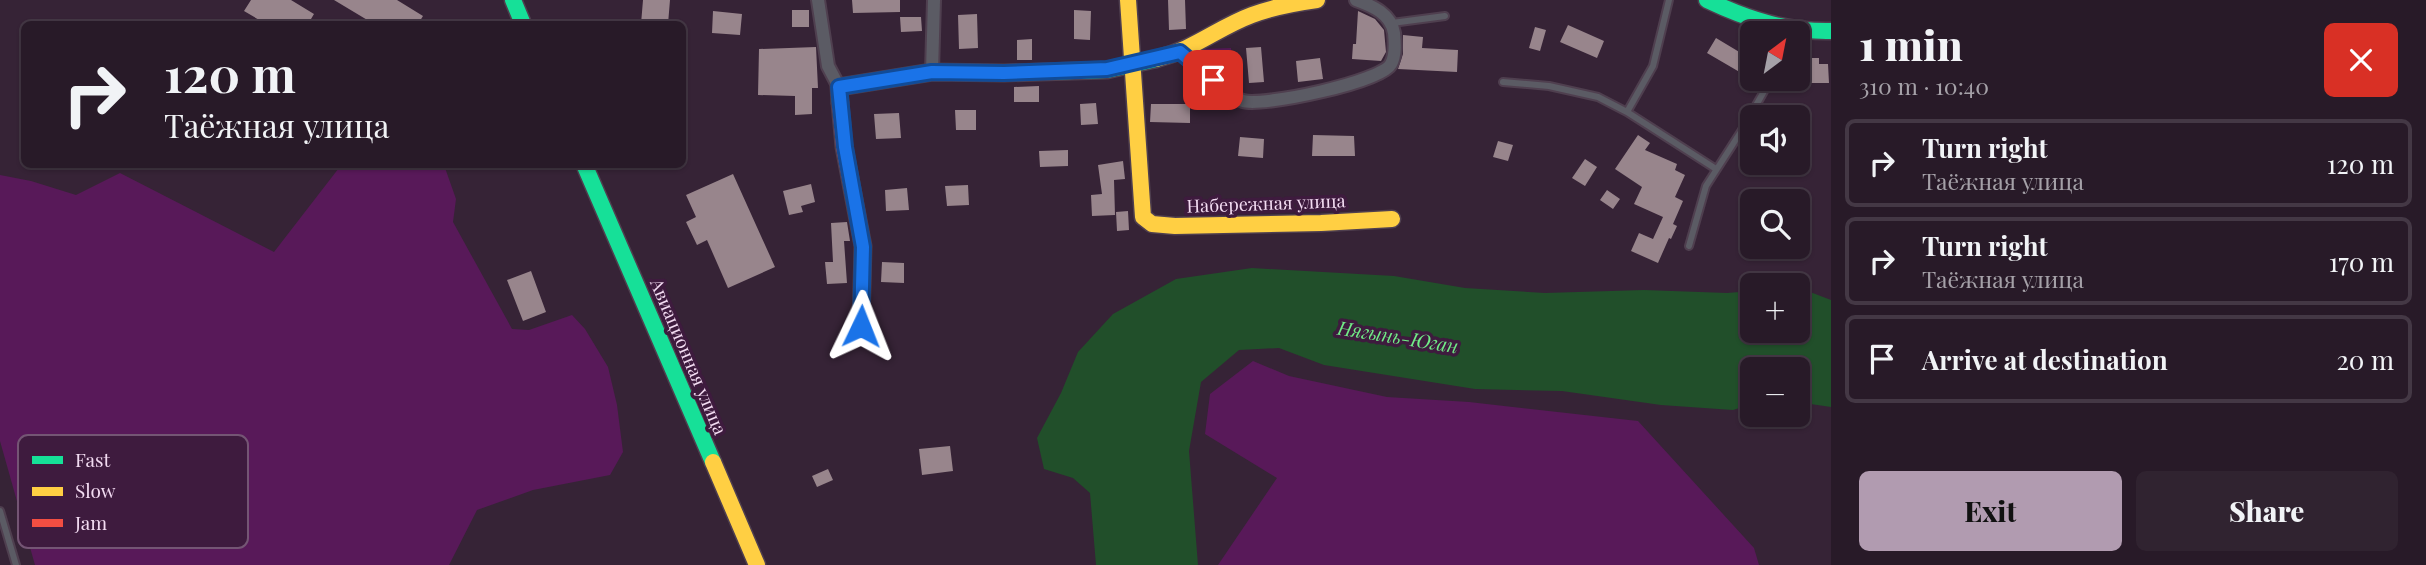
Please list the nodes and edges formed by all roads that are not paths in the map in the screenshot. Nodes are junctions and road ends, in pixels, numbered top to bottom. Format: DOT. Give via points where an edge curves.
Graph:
graph roads {
  1 [pos="513,0"];
  2 [pos="818,0"];
  3 [pos="934,0"];
  4 [pos="1128,0"];
  5 [pos="1317,0"];
  6 [pos="1356,0"];
  7 [pos="1669,0"];
  8 [pos="1707,0"];
  9 [pos="1445,16"];
  10 [pos="522,21"];
  11 [pos="1755,21"];
  12 [pos="1392,23"];
  13 [pos="1810,31"];
  14 [pos="1831,31"];
  15 [pos="1180,52"];
  16 [pos="1132,65"];
  17 [pos="932,72"];
  18 [pos="1503,82"];
  19 [pos="839,87"];
  20 [pos="1764,91"];
  21 [pos="1628,112"];
  22 [pos="586,168"];
  23 [pos="1716,169"];
  24 [pos="1392,219"];
  25 [pos="1689,246"];
  26 [pos="861,326"];
  27 [pos="0,511"];
  28 [pos="16,565"];
  29 [pos="757,565"];
  1 -- 10 [label="street"];
  2 -- 19 [label="street" via="828,66"];
  3 -- 17 [label="street"];
  4 -- 16 [label="street"];
  5 -- 15 [label="street" via="1251,15"];
  6 -- 12 [label="street" via="1375,7"];
  7 -- 21 [label="lane" via="1653,65"];
  8 -- 11 [label="street"];
  9 -- 12 [label="lane"];
  12 -- 15 [label="street" via="1395,46 1385,71 1343,87 1261,103 1230,94"];
  13 -- 14 [label="street"];
  15 -- 16 [label="street"];
  16 -- 17 [label="street" via="1004,73"];
  16 -- 24 [label="street, Набережная улица" via="1143,217 1152,223"];
  17 -- 19 [label="street"];
  18 -- 21 [label="lane" via="1569,90 1598,97"];
  19 -- 26 [label="street" via="863,247"];
  20 -- 23 [label="lane"];
  21 -- 23 [label="lane"];
  22 -- 29 [label="street, Авиационная улица"];
  23 -- 25 [label="lane" via="1706,186"];
  27 -- 28 [label="lane"];
}
